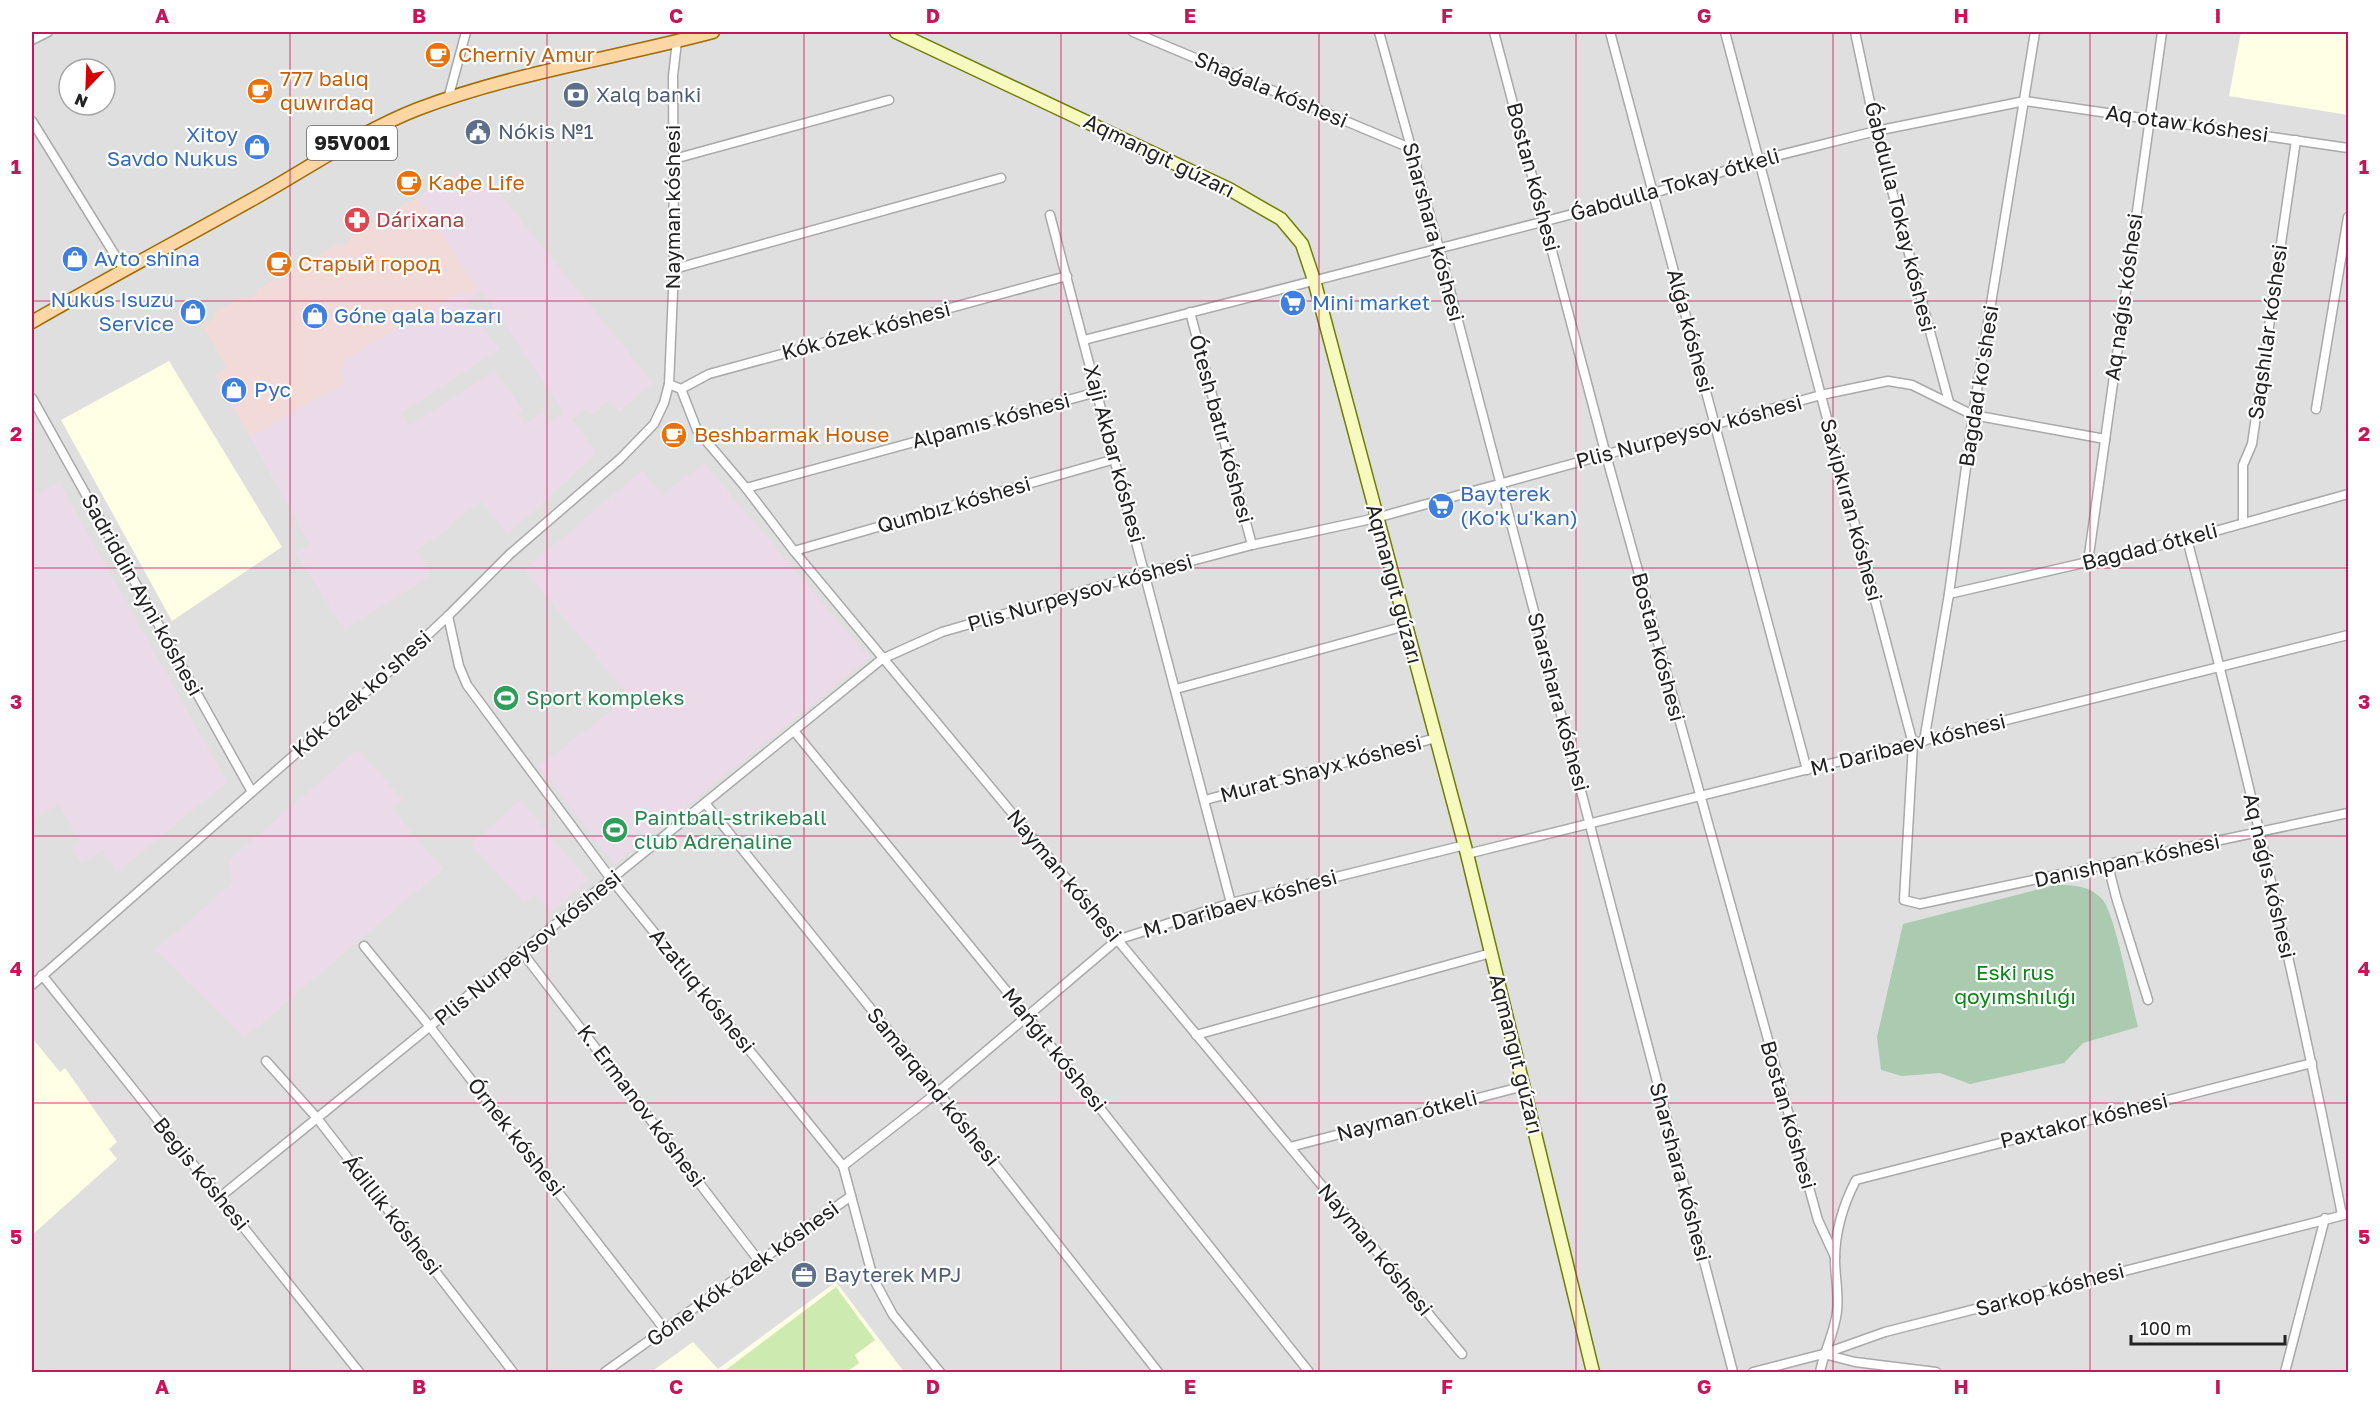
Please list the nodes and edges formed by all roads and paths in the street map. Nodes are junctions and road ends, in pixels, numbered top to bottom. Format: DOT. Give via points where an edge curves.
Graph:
graph roads {
  1 [pos="48,32"];
  2 [pos="466,32"];
  3 [pos="713,32"];
  4 [pos="896,32"];
  5 [pos="1133,32"];
  6 [pos="1379,32"];
  7 [pos="1494,32"];
  8 [pos="1610,32"];
  9 [pos="1725,32"];
  10 [pos="1856,32"];
  11 [pos="2035,32"];
  12 [pos="2162,32"];
  13 [pos="680,36"];
  14 [pos="32,40"];
  15 [pos="448,99"];
  16 [pos="889,100"];
  17 [pos="2025,102"];
  18 [pos="2149,118"];
  19 [pos="32,121"];
  20 [pos="1876,131"];
  21 [pos="2296,140"];
  22 [pos="1410,148"];
  23 [pos="2349,148"];
  24 [pos="674,159"];
  25 [pos="1760,160"];
  26 [pos="1001,178"];
  27 [pos="1654,193"];
  28 [pos="1050,215"];
  29 [pos="2349,217"];
  30 [pos="1545,221"];
  31 [pos="1439,248"];
  32 [pos="123,268"];
  33 [pos="674,269"];
  34 [pos="1067,276"];
  35 [pos="1314,280"];
  36 [pos="1191,312"];
  37 [pos="32,322"];
  38 [pos="1084,340"];
  39 [pos="669,384"];
  40 [pos="681,389"];
  41 [pos="1097,392"];
  42 [pos="1821,395"];
  43 [pos="32,398"];
  44 [pos="1949,402"];
  45 [pos="2316,409"];
  46 [pos="1973,415"];
  47 [pos="1715,424"];
  48 [pos="2105,439"];
  49 [pos="1606,455"];
  50 [pos="1115,459"];
  51 [pos="1500,483"];
  52 [pos="746,488"];
  53 [pos="2349,494"];
  54 [pos="1376,518"];
  55 [pos="2243,524"];
  56 [pos="2187,539"];
  57 [pos="1252,545"];
  58 [pos="794,551"];
  59 [pos="2088,562"];
  60 [pos="1146,573"];
  61 [pos="1949,594"];
  62 [pos="448,616"];
  63 [pos="1406,626"];
  64 [pos="2349,635"];
  65 [pos="882,659"];
  66 [pos="2220,666"];
  67 [pos="1176,689"];
  68 [pos="794,731"];
  69 [pos="1436,738"];
  70 [pos="1924,741"];
  71 [pos="1913,744"];
  72 [pos="1807,770"];
  73 [pos="252,792"];
  74 [pos="1699,797"];
  75 [pos="1205,800"];
  76 [pos="705,803"];
  77 [pos="2349,813"];
  78 [pos="1589,824"];
  79 [pos="2260,833"];
  80 [pos="1466,849"];
  81 [pos="2108,865"];
  82 [pos="611,879"];
  83 [pos="1904,900"];
  84 [pos="1231,903"];
  85 [pos="1117,940"];
  86 [pos="364,946"];
  87 [pos="522,952"];
  88 [pos="1491,953"];
  89 [pos="42,975"];
  90 [pos="32,985"];
  91 [pos="2148,1000"];
  92 [pos="1027,1016"];
  93 [pos="431,1028"];
  94 [pos="1196,1035"];
  95 [pos="266,1061"];
  96 [pos="2313,1063"];
  97 [pos="1524,1086"];
  98 [pos="938,1092"];
  99 [pos="317,1118"];
  100 [pos="1290,1147"];
  101 [pos="843,1166"];
  102 [pos="851,1196"];
  103 [pos="220,1197"];
  104 [pos="2345,1214"];
  105 [pos="2325,1218"];
  106 [pos="1835,1257"];
  107 [pos="759,1261"];
  108 [pos="665,1330"];
  109 [pos="1462,1354"];
  110 [pos="1823,1354"];
  111 [pos="359,1372"];
  112 [pos="513,1372"];
  113 [pos="605,1372"];
  114 [pos="940,1372"];
  115 [pos="1158,1372"];
  116 [pos="1309,1372"];
  117 [pos="1593,1372"];
  118 [pos="1733,1372"];
  119 [pos="1753,1372"];
  120 [pos="1820,1372"];
  121 [pos="1936,1372"];
  122 [pos="2285,1372"];
  1 -- 14 [label="street"];
  2 -- 15 [label="street"];
  3 -- 13 [label="main road, 95V001"];
  4 -- 35 [label="street, Aqmangıt gúzarı" via="1257,204 1281,219 1302,244"];
  5 -- 22 [label="street, Shaǵala kóshesi"];
  6 -- 22 [label="street, Sharshara kóshesi"];
  7 -- 30 [label="street, Bostan kóshesi"];
  8 -- 27 [label="street, Alǵa kóshesi"];
  9 -- 25 [label="street, Saxipkıran kóshesi"];
  10 -- 20 [label="street, Ǵabdulla Tokay kóshesi"];
  11 -- 17 [label="street, Bagdad ko'shesi"];
  12 -- 18 [label="street, Aq naǵıs kóshesi"];
  13 -- 15 [label="main road, 95V001"];
  13 -- 24 [label="street, Nayman kóshesi" via="673,76"];
  15 -- 32 [label="main road, 95V001" via="391,121"];
  16 -- 24 [label="street"];
  17 -- 18 [label="street, Aq otaw kóshesi"];
  17 -- 20 [label="street, Ǵabdulla Tokay ótkeli"];
  17 -- 46 [label="street, Bagdad ko'shesi"];
  18 -- 21 [label="street, Aq otaw kóshesi"];
  18 -- 48 [label="street, Aq naǵıs kóshesi"];
  19 -- 32 [label="street"];
  20 -- 25 [label="street, Ǵabdulla Tokay ótkeli"];
  20 -- 44 [label="street, Ǵabdulla Tokay kóshesi"];
  21 -- 23 [label="street, Aq otaw kóshesi"];
  21 -- 55 [label="street, Saqshılar kóshesi" via="2252,444 2242,465"];
  22 -- 31 [label="street, Sharshara kóshesi"];
  24 -- 33 [label="street, Nayman kóshesi"];
  25 -- 27 [label="street, Ǵabdulla Tokay ótkeli"];
  25 -- 42 [label="street, Saxipkıran kóshesi"];
  26 -- 33 [label="street"];
  27 -- 30 [label="street, Ǵabdulla Tokay ótkeli"];
  27 -- 47 [label="street, Alǵa kóshesi"];
  28 -- 34 [label="street, Xaji Akbar kóshesi"];
  29 -- 45 [label="street"];
  30 -- 31 [label="street, Ǵabdulla Tokay ótkeli"];
  30 -- 49 [label="street, Bostan kóshesi"];
  31 -- 35 [label="street, Ǵabdulla Tokay ótkeli"];
  31 -- 51 [label="street, Sharshara kóshesi"];
  32 -- 37 [label="main road, 95V001"];
  33 -- 39 [label="street, Nayman kóshesi"];
  34 -- 38 [label="street, Xaji Akbar kóshesi"];
  34 -- 40 [label="street, Kók ózek kóshesi" via="709,374"];
  35 -- 36 [label="street, Ǵabdulla Tokay ótkeli"];
  35 -- 54 [label="street, Aqmangıt gúzarı"];
  36 -- 38 [label="street, Ǵabdulla Tokay ótkeli"];
  36 -- 57 [label="street, Ótesh batır kóshesi"];
  38 -- 41 [label="street, Xaji Akbar kóshesi"];
  39 -- 40 [label="street"];
  39 -- 62 [label="street, Kók ózek ko'shesi" via="654,424 637,443 510,554"];
  40 -- 52 [label="street, Nayman kóshesi" via="697,430"];
  41 -- 50 [label="street, Xaji Akbar kóshesi"];
  41 -- 52 [label="street, Alpamıs kóshesi"];
  42 -- 44 [label="street, Plis Nurpeysov kóshesi" via="1888,381 1912,385"];
  42 -- 47 [label="street, Plis Nurpeysov kóshesi"];
  42 -- 71 [label="street, Saxipkıran kóshesi"];
  43 -- 73 [label="street, Sadriddin Ayni kóshesi"];
  44 -- 46 [label="street, Plis Nurpeysov kóshesi"];
  46 -- 48 [label="street, Plis Nurpeysov kóshesi"];
  46 -- 61 [label="street, Bagdad ko'shesi"];
  47 -- 49 [label="street, Plis Nurpeysov kóshesi"];
  47 -- 72 [label="street, Alǵa kóshesi"];
  48 -- 59 [label="street, Aq naǵıs kóshesi"];
  49 -- 51 [label="street, Plis Nurpeysov kóshesi"];
  49 -- 74 [label="street, Bostan kóshesi"];
  50 -- 58 [label="street, Qumbız kóshesi"];
  50 -- 60 [label="street, Xaji Akbar kóshesi"];
  51 -- 54 [label="street, Plis Nurpeysov kóshesi"];
  51 -- 78 [label="street, Sharshara kóshesi"];
  52 -- 58 [label="street, Nayman kóshesi"];
  53 -- 55 [label="street, Bagdad ótkeli"];
  54 -- 57 [label="street, Plis Nurpeysov kóshesi"];
  54 -- 63 [label="street, Aqmangıt gúzarı"];
  55 -- 56 [label="street, Bagdad ótkeli"];
  56 -- 59 [label="street, Bagdad ótkeli"];
  56 -- 66 [label="street, Aq naǵıs kóshesi"];
  57 -- 60 [label="street, Plis Nurpeysov kóshesi"];
  58 -- 65 [label="street, Nayman kóshesi"];
  59 -- 61 [label="street, Bagdad ótkeli"];
  60 -- 65 [label="street, Plis Nurpeysov kóshesi" via="942,632"];
  60 -- 67 [label="street, Xaji Akbar kóshesi"];
  61 -- 70 [label="street, Bagdad ko'shesi"];
  62 -- 73 [label="street, Kók ózek ko'shesi"];
  62 -- 82 [label="street, Azatlıq kóshesi" via="467,685"];
  63 -- 67 [label="street"];
  63 -- 69 [label="street, Aqmangıt gúzarı"];
  64 -- 66 [label="street, M. Daribaev kóshesi"];
  65 -- 68 [label="street, Plis Nurpeysov kóshesi"];
  65 -- 85 [label="street, Nayman kóshesi"];
  66 -- 70 [label="street, M. Daribaev kóshesi"];
  66 -- 79 [label="street, Aq naǵıs kóshesi"];
  67 -- 75 [label="street, Xaji Akbar kóshesi"];
  68 -- 76 [label="street, Plis Nurpeysov kóshesi"];
  68 -- 92 [label="street, Mańǵıt kóshesi"];
  69 -- 75 [label="street, Murat Shayx kóshesi"];
  69 -- 80 [label="street, Aqmangıt gúzarı"];
  70 -- 71 [label="street, M. Daribaev kóshesi"];
  71 -- 72 [label="street, M. Daribaev kóshesi"];
  71 -- 83 [label="street, Saxipkıran kóshesi"];
  72 -- 74 [label="street, M. Daribaev kóshesi"];
  73 -- 89 [label="street, Kók ózek ko'shesi"];
  74 -- 78 [label="street, M. Daribaev kóshesi"];
  74 -- 106 [label="street, Bostan kóshesi" via="1818,1220"];
  75 -- 84 [label="street, Xaji Akbar kóshesi"];
  76 -- 82 [label="street, Plis Nurpeysov kóshesi"];
  76 -- 98 [label="street, Samarqand kóshesi"];
  77 -- 79 [label="street, Danıshpan kóshesi"];
  78 -- 80 [label="street, M. Daribaev kóshesi"];
  78 -- 118 [label="street, Sharshara kóshesi"];
  79 -- 81 [label="street, Danıshpan kóshesi"];
  79 -- 96 [label="street, Aq naǵıs kóshesi"];
  80 -- 84 [label="street, M. Daribaev kóshesi"];
  80 -- 88 [label="street, Aqmangıt gúzarı"];
  81 -- 83 [label="street, Danıshpan kóshesi" via="1920,904"];
  81 -- 91 [label="street"];
  82 -- 87 [label="street, Plis Nurpeysov kóshesi"];
  82 -- 101 [label="street, Azatlıq kóshesi"];
  84 -- 85 [label="street, M. Daribaev kóshesi"];
  85 -- 92 [label="street, M. Daribaev kóshesi"];
  85 -- 94 [label="street, Nayman kóshesi"];
  86 -- 93 [label="street, Órnek kóshesi"];
  87 -- 93 [label="street, Plis Nurpeysov kóshesi"];
  87 -- 107 [label="street, K. Ermanov kóshesi"];
  88 -- 94 [label="street"];
  88 -- 97 [label="street, Aqmangıt gúzarı"];
  89 -- 90 [label="street, Kók ózek ko'shesi"];
  89 -- 103 [label="street, Begis kóshesi"];
  92 -- 98 [label="street, M. Daribaev kóshesi"];
  92 -- 116 [label="street, Mańǵıt kóshesi"];
  93 -- 99 [label="street, Plis Nurpeysov kóshesi"];
  93 -- 108 [label="street, Órnek kóshesi"];
  94 -- 100 [label="street, Nayman kóshesi"];
  95 -- 99 [label="street, Ádillik kóshesi"];
  96 -- 104 [label="street, Aq naǵıs kóshesi"];
  96 -- 106 [label="street, Paxtakor kóshesi" via="1856,1180 1841,1217"];
  97 -- 100 [label="street, Nayman ótkeli"];
  97 -- 117 [label="street, Aqmangıt gúzarı"];
  98 -- 101 [label="street, M. Daribaev kóshesi"];
  98 -- 115 [label="street, Samarqand kóshesi"];
  99 -- 103 [label="street, Plis Nurpeysov kóshesi"];
  99 -- 112 [label="street, Ádillik kóshesi"];
  100 -- 109 [label="street, Nayman kóshesi"];
  101 -- 102 [label="street, Azatlıq kóshesi"];
  102 -- 107 [label="street, Góne Kók ózek kóshesi"];
  102 -- 114 [label="street, Azatlıq kóshesi" via="873,1278 893,1315"];
  103 -- 111 [label="street, Begis kóshesi"];
  104 -- 105 [label="street, Sarkop kóshesi"];
  105 -- 110 [label="street, Sarkop kóshesi" via="1885,1332"];
  105 -- 122 [label="street"];
  106 -- 110 [label="street" via="1838,1310"];
  107 -- 108 [label="street, Góne Kók ózek kóshesi"];
  108 -- 113 [label="street, Góne Kók ózek kóshesi"];
  110 -- 119 [label="street, Sarkop kóshesi"];
  110 -- 120 [label="street"];
  110 -- 121 [label="street"];
}
